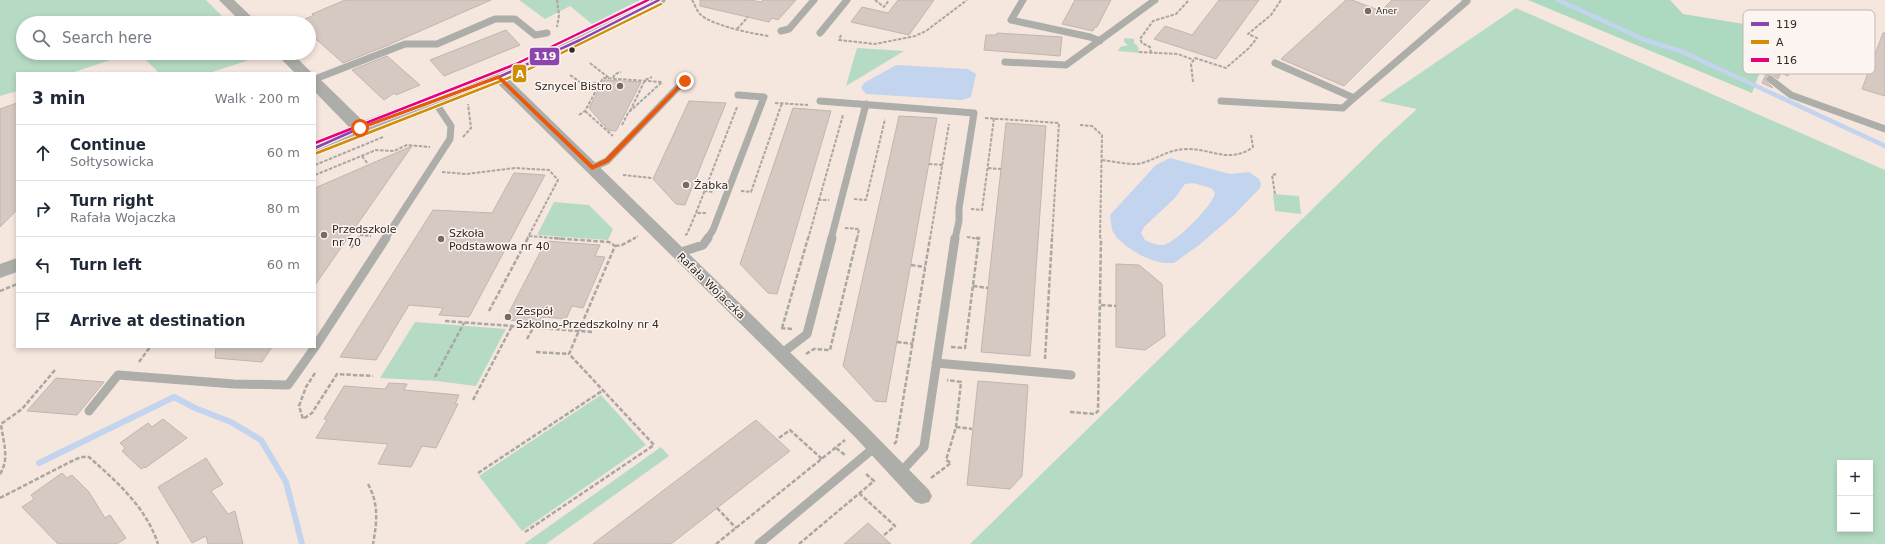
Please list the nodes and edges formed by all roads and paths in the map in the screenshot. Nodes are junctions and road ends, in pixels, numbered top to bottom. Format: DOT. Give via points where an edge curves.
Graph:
graph roads {
  1 [pos="226,0"];
  2 [pos="557,0"];
  3 [pos="659,0"];
  4 [pos="692,0"];
  5 [pos="814,0"];
  6 [pos="846,0"];
  7 [pos="875,0"];
  8 [pos="889,0"];
  9 [pos="967,0"];
  10 [pos="1023,0"];
  11 [pos="1155,0"];
  12 [pos="1189,0"];
  13 [pos="1281,0"];
  14 [pos="1465,0"];
  15 [pos="243,16"];
  16 [pos="748,17"];
  17 [pos="737,29"];
  18 [pos="556,31"];
  19 [pos="781,31"];
  20 [pos="547,33"];
  21 [pos="820,33"];
  22 [pos="841,35"];
  23 [pos="774,36"];
  24 [pos="1100,41"];
  25 [pos="1139,52"];
  26 [pos="1151,53"];
  27 [pos="290,60"];
  28 [pos="1194,60"];
  29 [pos="1005,62"];
  30 [pos="590,63"];
  31 [pos="1275,63"];
  32 [pos="303,72"];
  33 [pos="621,72"];
  34 [pos="570,75"];
  35 [pos="499,77"];
  36 [pos="652,77"];
  37 [pos="609,78"];
  38 [pos="613,78"];
  39 [pos="316,79"];
  40 [pos="686,79"];
  41 [pos="1770,79"];
  42 [pos="645,80"];
  43 [pos="1193,82"];
  44 [pos="316,84"];
  45 [pos="600,84"];
  46 [pos="738,95"];
  47 [pos="470,97"];
  48 [pos="1354,98"];
  49 [pos="820,101"];
  50 [pos="1221,101"];
  51 [pos="435,102"];
  52 [pos="866,104"];
  53 [pos="760,107"];
  54 [pos="845,108"];
  55 [pos="585,111"];
  56 [pos="628,113"];
  57 [pos="579,115"];
  58 [pos="973,117"];
  59 [pos="886,118"];
  60 [pos="994,118"];
  61 [pos="1080,125"];
  62 [pos="360,128"];
  63 [pos="1885,129"];
  64 [pos="619,131"];
  65 [pos="1251,135"];
  66 [pos="385,137"];
  67 [pos="461,140"];
  68 [pos="610,142"];
  69 [pos="316,148"];
  70 [pos="445,148"];
  71 [pos="362,156"];
  72 [pos="1102,160"];
  73 [pos="368,164"];
  74 [pos="929,164"];
  75 [pos="316,165"];
  76 [pos="943,165"];
  77 [pos="446,166"];
  78 [pos="592,168"];
  79 [pos="988,168"];
  80 [pos="1001,169"];
  81 [pos="430,171"];
  82 [pos="442,172"];
  83 [pos="1277,174"];
  84 [pos="316,175"];
  85 [pos="618,175"];
  86 [pos="652,178"];
  87 [pos="438,179"];
  88 [pos="1275,194"];
  89 [pos="842,198"];
  90 [pos="959,208"];
  91 [pos="696,213"];
  92 [pos="720,214"];
  93 [pos="835,227"];
  94 [pos="529,236"];
  95 [pos="683,236"];
  96 [pos="955,236"];
  97 [pos="634,238"];
  98 [pos="615,246"];
  99 [pos="678,253"];
  100 [pos="911,265"];
  101 [pos="16,266"];
  102 [pos="925,267"];
  103 [pos="0,271"];
  104 [pos="16,284"];
  105 [pos="973,286"];
  106 [pos="988,288"];
  107 [pos="0,291"];
  108 [pos="1101,305"];
  109 [pos="1116,306"];
  110 [pos="489,311"];
  111 [pos="445,321"];
  112 [pos="464,323"];
  113 [pos="512,326"];
  114 [pos="533,328"];
  115 [pos="782,328"];
  116 [pos="579,331"];
  117 [pos="593,332"];
  118 [pos="527,339"];
  119 [pos="896,342"];
  120 [pos="914,344"];
  121 [pos="316,345"];
  122 [pos="939,346"];
  123 [pos="314,348"];
  124 [pos="536,352"];
  125 [pos="569,354"];
  126 [pos="781,354"];
  127 [pos="804,355"];
  128 [pos="936,363"];
  129 [pos="319,368"];
  130 [pos="55,370"];
  131 [pos="1044,372"];
  132 [pos="1071,375"];
  133 [pos="373,376"];
  134 [pos="435,377"];
  135 [pos="934,379"];
  136 [pos="602,391"];
  137 [pos="473,400"];
  138 [pos="89,411"];
  139 [pos="1070,412"];
  140 [pos="956,427"];
  141 [pos="972,429"];
  142 [pos="858,430"];
  143 [pos="779,438"];
  144 [pos="836,448"];
  145 [pos="878,450"];
  146 [pos="822,459"];
  147 [pos="856,464"];
  148 [pos="478,473"];
  149 [pos="0,474"];
  150 [pos="900,474"];
  151 [pos="368,484"];
  152 [pos="919,492"];
  153 [pos="860,493"];
  154 [pos="0,498"];
  155 [pos="717,508"];
  156 [pos="736,528"];
  157 [pos="525,532"];
  158 [pos="884,535"];
  159 [pos="158,544"];
  160 [pos="373,544"];
  161 [pos="716,544"];
  162 [pos="759,544"];
  163 [pos="799,544"];
  1 -- 15 [label="street"];
  2 -- 18 [label="path" via="559,15"];
  3 -- 35 [label="street"];
  4 -- 17 [label="path" via="700,14 706,18"];
  5 -- 19 [label="lane" via="789,29"];
  6 -- 21 [label="lane"];
  7 -- 8 [label="path" via="884,7"];
  9 -- 22 [label="path" via="926,31 915,36 875,44 839,40"];
  10 -- 24 [label="lane" via="1011,20"];
  11 -- 24 [label="lane"];
  12 -- 26 [label="path" via="1176,14 1151,23 1140,39 1150,47"];
  13 -- 28 [label="path" via="1271,15 1248,34 1257,38 1249,48 1226,68 1195,58"];
  14 -- 48 [label="lane" via="1467,1"];
  16 -- 17 [label="path"];
  17 -- 23 [label="path"];
  20 -- 39 [label="lane" via="535,35 515,19 495,19 437,44 405,44"];
  24 -- 29 [label="lane" via="1066,65"];
  25 -- 26 [label="path"];
  26 -- 28 [label="path" via="1178,54"];
  27 -- 32 [label="street"];
  28 -- 43 [label="path" via="1191,64"];
  30 -- 37 [label="path"];
  31 -- 48 [label="lane"];
  33 -- 38 [label="path"];
  34 -- 45 [label="path" via="580,82"];
  35 -- 51 [label="street"];
  35 -- 78 [label="street, Rafała Wojaczka"];
  36 -- 42 [label="path"];
  37 -- 38 [label="path"];
  37 -- 45 [label="path" via="603,78"];
  38 -- 42 [label="path"];
  40 -- 78 [label="lane" via="607,161"];
  41 -- 63 [label="lane" via="1791,94"];
  42 -- 56 [label="path"];
  42 -- 56 [label="path" via="662,82"];
  44 -- 62 [label="street"];
  45 -- 55 [label="path"];
  46 -- 53 [label="lane" via="764,97"];
  47 -- 67 [label="path" via="468,108 471,128"];
  48 -- 50 [label="lane" via="1342,108"];
  49 -- 52 [label="lane"];
  51 -- 62 [label="street"];
  51 -- 70 [label="lane" via="451,126 450,139"];
  52 -- 58 [label="lane" via="974,113"];
  52 -- 89 [label="lane"];
  53 -- 91 [label="path" via="738,105"];
  53 -- 92 [label="lane"];
  54 -- 115 [label="path"];
  55 -- 57 [label="path"];
  55 -- 68 [label="path" via="616,137"];
  56 -- 64 [label="path"];
  58 -- 60 [label="path"];
  58 -- 76 [label="path" via="950,115"];
  58 -- 90 [label="lane"];
  59 -- 89 [label="path" via="866,200"];
  60 -- 79 [label="path"];
  60 -- 131 [label="path" via="1059,123"];
  61 -- 72 [label="path" via="1092,126 1102,135"];
  62 -- 69 [label="street"];
  65 -- 72 [label="path" via="1252,147 1245,153 1216,155 1182,148 1140,164"];
  66 -- 75 [label="path"];
  70 -- 71 [label="path" via="407,145 394,151 376,150"];
  70 -- 81 [label="lane"];
  71 -- 73 [label="path"];
  71 -- 84 [label="path"];
  72 -- 108 [label="path"];
  74 -- 76 [label="path"];
  76 -- 102 [label="path"];
  77 -- 82 [label="path"];
  78 -- 99 [label="street, Rafała Wojaczka"];
  79 -- 80 [label="path"];
  79 -- 90 [label="path" via="982,210"];
  81 -- 82 [label="path"];
  81 -- 121 [label="lane"];
  82 -- 87 [label="path"];
  82 -- 94 [label="path" via="466,174 515,168 549,170 558,180"];
  83 -- 88 [label="path" via="1272,175"];
  85 -- 86 [label="path"];
  89 -- 93 [label="lane"];
  90 -- 96 [label="lane" via="960,221"];
  91 -- 92 [label="path"];
  91 -- 95 [label="path" via="687,234"];
  92 -- 99 [label="lane" via="703,245"];
  93 -- 126 [label="lane" via="807,334"];
  93 -- 127 [label="path" via="859,229 830,350 814,349"];
  94 -- 98 [label="path" via="609,242"];
  94 -- 110 [label="path"];
  96 -- 105 [label="path" via="979,238"];
  96 -- 122 [label="lane"];
  97 -- 98 [label="path"];
  98 -- 116 [label="path"];
  99 -- 126 [label="street, Rafała Wojaczka"];
  100 -- 102 [label="path"];
  101 -- 103 [label="street"];
  102 -- 120 [label="path"];
  104 -- 107 [label="path"];
  105 -- 106 [label="path"];
  105 -- 122 [label="path" via="965,348"];
  108 -- 109 [label="path"];
  108 -- 139 [label="path" via="1098,411 1095,414"];
  111 -- 112 [label="path"];
  112 -- 113 [label="path"];
  112 -- 134 [label="path"];
  113 -- 114 [label="path"];
  113 -- 137 [label="path"];
  114 -- 116 [label="path"];
  114 -- 118 [label="path"];
  116 -- 117 [label="path"];
  116 -- 125 [label="path"];
  119 -- 120 [label="path"];
  120 -- 145 [label="path" via="896,442"];
  122 -- 128 [label="lane"];
  123 -- 138 [label="lane" via="288,385 234,384 118,375"];
  124 -- 125 [label="path"];
  125 -- 136 [label="path"];
  126 -- 142 [label="street, Rafała Wojaczka"];
  128 -- 131 [label="lane"];
  128 -- 135 [label="lane"];
  129 -- 133 [label="path" via="306,387 299,406 303,419 312,413 337,374"];
  130 -- 149 [label="path" via="22,409 1,424 1,434 6,448 4,468"];
  131 -- 132 [label="lane"];
  135 -- 140 [label="path" via="961,382"];
  135 -- 150 [label="lane" via="924,447"];
  136 -- 148 [label="path"];
  136 -- 157 [label="path" via="654,445"];
  140 -- 141 [label="path"];
  140 -- 152 [label="path" via="946,460 951,463"];
  142 -- 144 [label="path"];
  142 -- 145 [label="street, Rafała Wojaczka"];
  143 -- 146 [label="path" via="790,430"];
  144 -- 146 [label="path"];
  144 -- 147 [label="path"];
  145 -- 147 [label="lane"];
  145 -- 150 [label="street, Rafała Wojaczka"];
  146 -- 156 [label="path"];
  147 -- 153 [label="path" via="874,481"];
  147 -- 162 [label="lane"];
  150 -- 152 [label="street, Rafała Wojaczka"];
  151 -- 160 [label="path" via="373,491 379,514"];
  153 -- 158 [label="path" via="895,526"];
  153 -- 163 [label="path"];
  154 -- 159 [label="path" via="70,462 81,457 89,457 126,491 156,534"];
  155 -- 156 [label="path"];
  156 -- 161 [label="path"];
}
